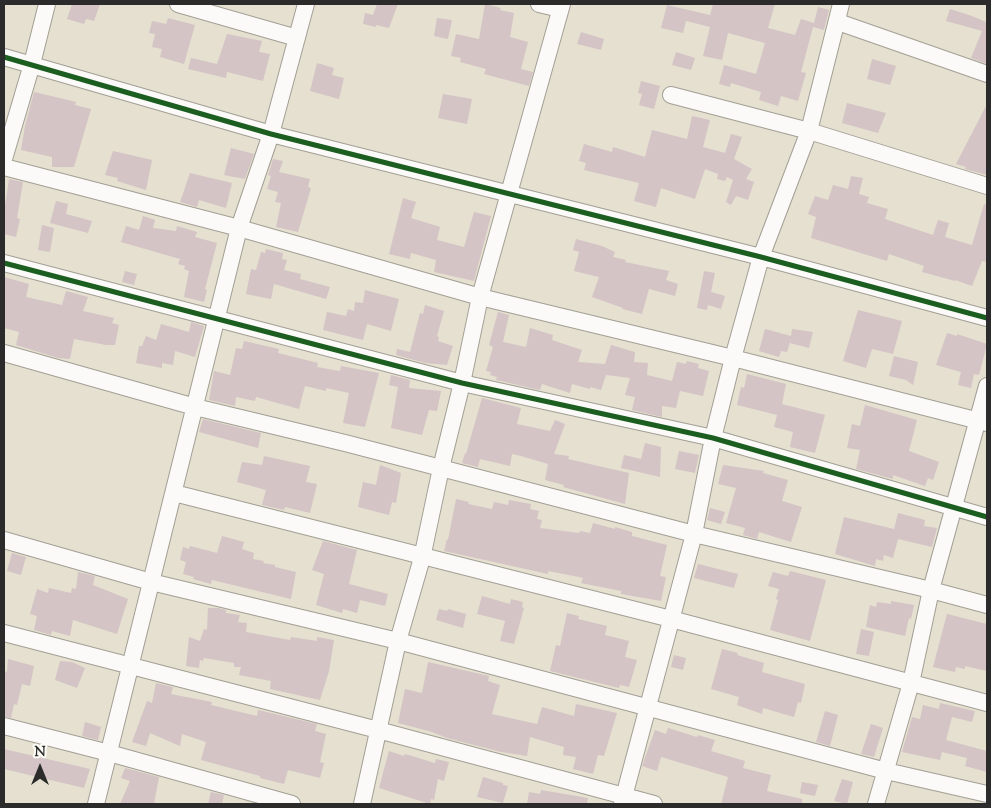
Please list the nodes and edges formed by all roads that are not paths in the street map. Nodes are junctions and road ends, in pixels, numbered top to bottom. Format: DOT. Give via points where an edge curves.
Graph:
graph roads {
  1 [pos="47,4"];
  2 [pos="178,4"];
  3 [pos="306,4"];
  4 [pos="539,4"];
  5 [pos="842,4"];
  6 [pos="561,6"];
  7 [pos="838,22"];
  8 [pos="297,38"];
  9 [pos="4,57"];
  10 [pos="32,64"];
  11 [pos="987,74"];
  12 [pos="671,94"];
  13 [pos="809,131"];
  14 [pos="271,134"];
  15 [pos="4,159"];
  16 [pos="4,167"];
  17 [pos="987,186"];
  18 [pos="509,193"];
  19 [pos="239,228"];
  20 [pos="761,258"];
  21 [pos="4,263"];
  22 [pos="480,298"];
  23 [pos="987,318"];
  24 [pos="217,319"];
  25 [pos="4,353"];
  26 [pos="733,358"];
  27 [pos="462,383"];
  28 [pos="987,386"];
  29 [pos="195,406"];
  30 [pos="982,421"];
  31 [pos="713,438"];
  32 [pos="441,468"];
  33 [pos="174,493"];
  34 [pos="954,508"];
  35 [pos="987,517"];
  36 [pos="694,534"];
  37 [pos="4,540"];
  38 [pos="422,558"];
  39 [pos="151,582"];
  40 [pos="931,590"];
  41 [pos="987,606"];
  42 [pos="671,619"];
  43 [pos="4,633"];
  44 [pos="398,641"];
  45 [pos="130,667"];
  46 [pos="912,683"];
  47 [pos="987,703"];
  48 [pos="647,708"];
  49 [pos="4,726"];
  50 [pos="378,730"];
  51 [pos="109,753"];
  52 [pos="886,771"];
  53 [pos="987,794"];
  54 [pos="623,800"];
  55 [pos="96,804"];
  56 [pos="292,804"];
  57 [pos="362,804"];
  58 [pos="654,804"];
  59 [pos="876,804"];
  1 -- 10 [label="street"];
  2 -- 8 [label="street"];
  3 -- 8 [label="street"];
  4 -- 6 [label="street"];
  5 -- 7 [label="street"];
  6 -- 18 [label="street"];
  7 -- 11 [label="street"];
  7 -- 13 [label="street"];
  8 -- 14 [label="street"];
  9 -- 10 [label="street"];
  10 -- 14 [label="street"];
  10 -- 15 [label="street"];
  12 -- 13 [label="street"];
  13 -- 17 [label="street"];
  13 -- 20 [label="street"];
  14 -- 18 [label="street"];
  14 -- 19 [label="street"];
  16 -- 19 [label="street"];
  18 -- 20 [label="street"];
  18 -- 22 [label="street"];
  19 -- 22 [label="street"];
  19 -- 24 [label="street"];
  20 -- 23 [label="street"];
  20 -- 26 [label="street"];
  21 -- 24 [label="street"];
  22 -- 26 [label="street"];
  22 -- 27 [label="street"];
  24 -- 27 [label="street"];
  24 -- 29 [label="street"];
  25 -- 29 [label="street"];
  26 -- 30 [label="street"];
  26 -- 31 [label="street"];
  27 -- 31 [label="street"];
  27 -- 32 [label="street"];
  28 -- 30 [label="street"];
  29 -- 32 [label="street"];
  29 -- 33 [label="street"];
  30 -- 34 [label="street"];
  31 -- 34 [label="street"];
  31 -- 36 [label="street"];
  32 -- 36 [label="street"];
  32 -- 38 [label="street"];
  33 -- 38 [label="street"];
  33 -- 39 [label="street"];
  34 -- 35 [label="street"];
  34 -- 40 [label="street"];
  36 -- 40 [label="street"];
  36 -- 42 [label="street"];
  37 -- 39 [label="street"];
  38 -- 42 [label="street"];
  38 -- 44 [label="street"];
  39 -- 44 [label="street"];
  39 -- 45 [label="street"];
  40 -- 41 [label="street"];
  40 -- 46 [label="street"];
  42 -- 46 [label="street"];
  42 -- 48 [label="street"];
  43 -- 45 [label="street"];
  44 -- 48 [label="street"];
  44 -- 50 [label="street"];
  45 -- 50 [label="street"];
  45 -- 51 [label="street"];
  46 -- 47 [label="street"];
  46 -- 52 [label="street"];
  48 -- 52 [label="street"];
  48 -- 54 [label="street"];
  49 -- 51 [label="street"];
  50 -- 54 [label="street"];
  50 -- 57 [label="street"];
  51 -- 55 [label="street"];
  51 -- 56 [label="street"];
  52 -- 53 [label="street"];
  52 -- 59 [label="street"];
  54 -- 58 [label="street"];
}
